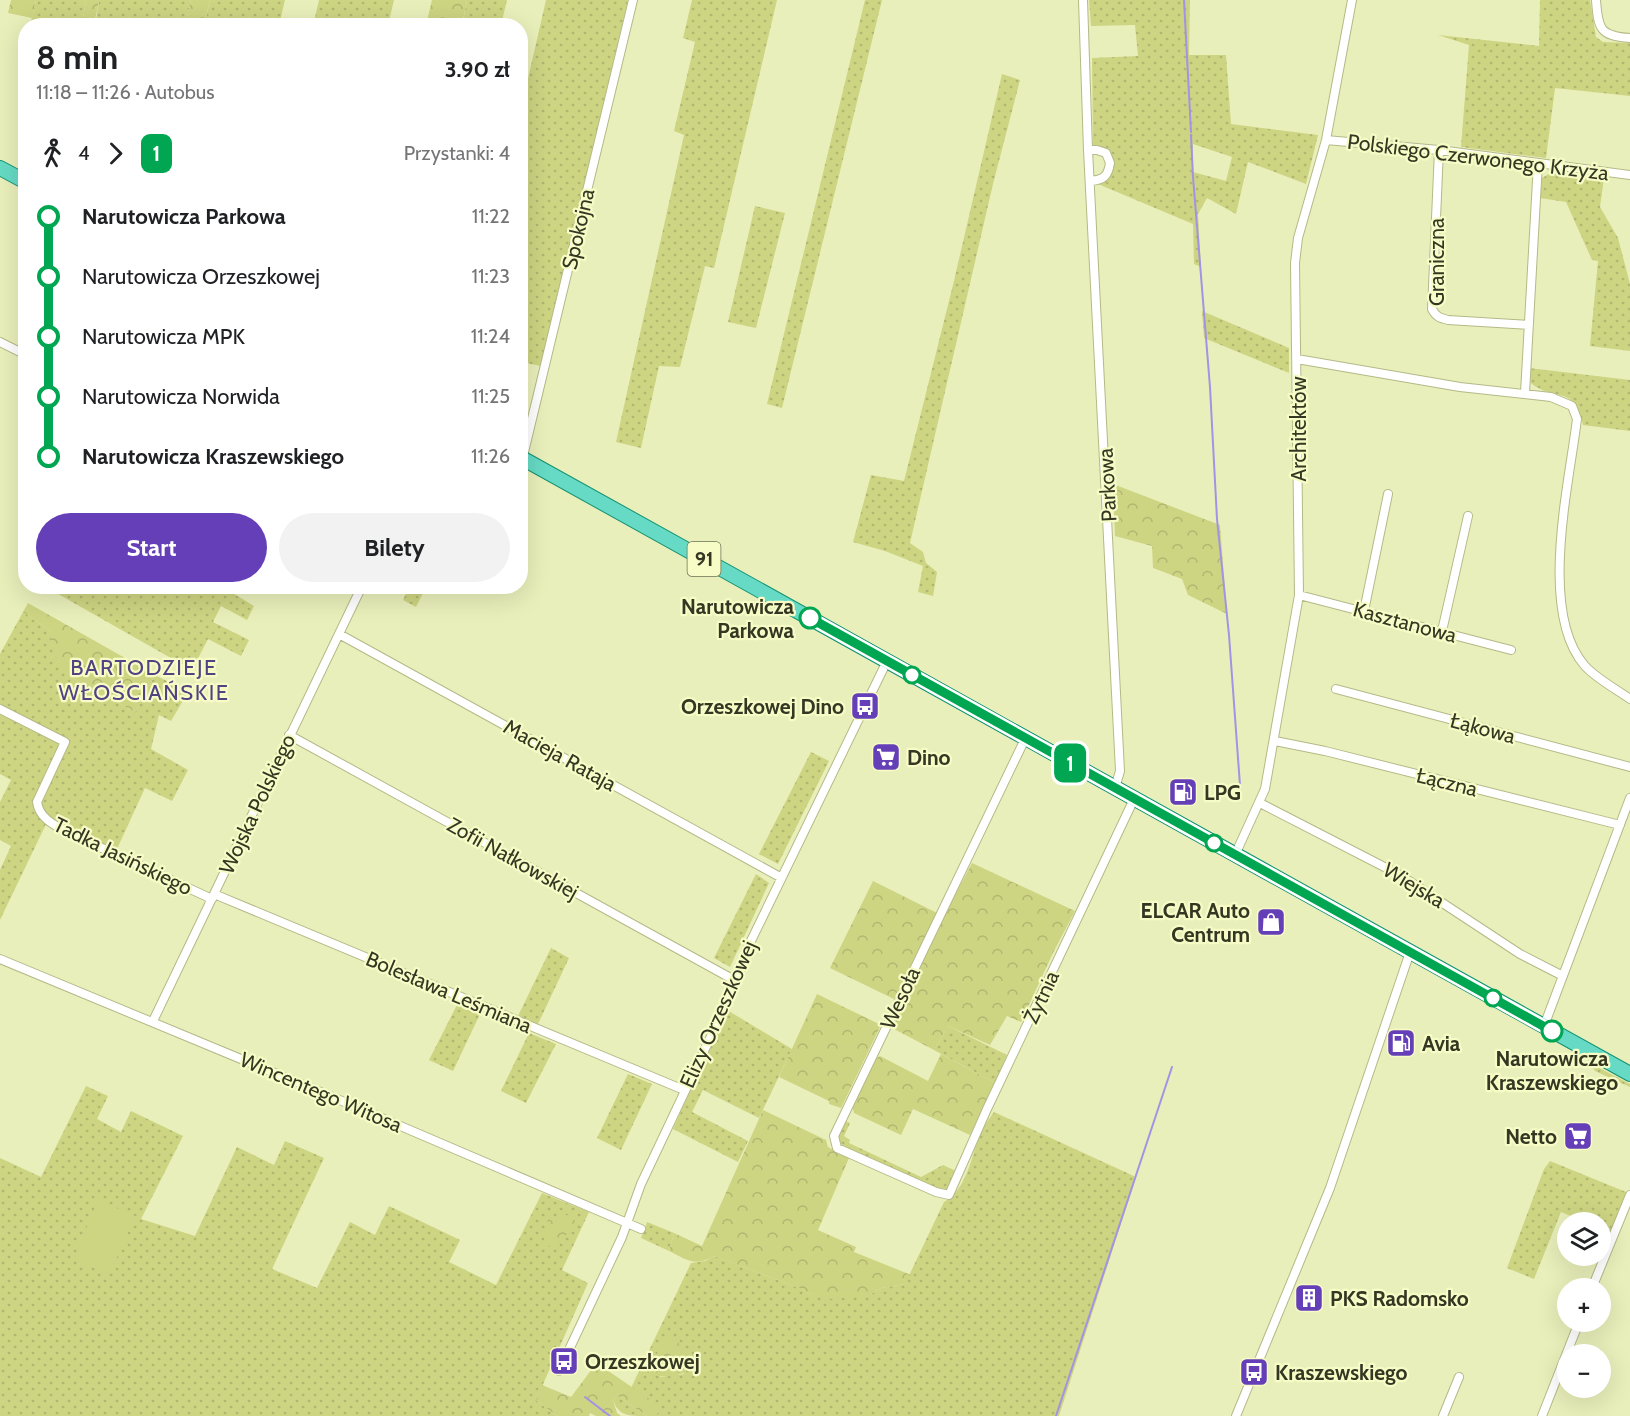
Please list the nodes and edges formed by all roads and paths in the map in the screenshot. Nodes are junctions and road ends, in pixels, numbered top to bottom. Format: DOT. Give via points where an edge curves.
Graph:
graph roads {
  1 [pos="633,0"];
  2 [pos="1083,0"];
  3 [pos="1352,0"];
  4 [pos="1596,0"];
  5 [pos="1630,38"];
  6 [pos="1326,140"];
  7 [pos="1088,150"];
  8 [pos="1438,150"];
  9 [pos="1538,163"];
  10 [pos="0,168"];
  11 [pos="1630,175"];
  12 [pos="18,178"];
  13 [pos="1090,181"];
  14 [pos="1529,325"];
  15 [pos="0,342"];
  16 [pos="18,351"];
  17 [pos="1297,359"];
  18 [pos="1525,393"];
  19 [pos="528,436"];
  20 [pos="528,462"];
  21 [pos="1388,494"];
  22 [pos="1468,516"];
  23 [pos="358,594"];
  24 [pos="1299,595"];
  25 [pos="1364,611"];
  26 [pos="1442,631"];
  27 [pos="339,634"];
  28 [pos="1511,650"];
  29 [pos="887,661"];
  30 [pos="1336,689"];
  31 [pos="1630,699"];
  32 [pos="0,709"];
  33 [pos="289,735"];
  34 [pos="1025,739"];
  35 [pos="1275,741"];
  36 [pos="1630,767"];
  37 [pos="1115,788"];
  38 [pos="1630,798"];
  39 [pos="1134,799"];
  40 [pos="1260,803"];
  41 [pos="1620,825"];
  42 [pos="1235,855"];
  43 [pos="780,877"];
  44 [pos="213,896"];
  45 [pos="1410,952"];
  46 [pos="0,959"];
  47 [pos="1563,976"];
  48 [pos="736,981"];
  49 [pos="153,1021"];
  50 [pos="1544,1026"];
  51 [pos="1630,1074"];
  52 [pos="684,1090"];
  53 [pos="949,1195"];
  54 [pos="1630,1195"];
  55 [pos="627,1222"];
  56 [pos="641,1229"];
  57 [pos="1597,1278"];
  58 [pos="1575,1332"];
  59 [pos="559,1371"];
  60 [pos="1459,1377"];
  61 [pos="1236,1416"];
  62 [pos="1443,1416"];
  63 [pos="1542,1416"];
  1 -- 19 [label="street, Spokojna"];
  2 -- 7 [label="street, Parkowa"];
  3 -- 6 [label="street, Architektów"];
  4 -- 5 [label="street" via="1602,31 1612,37"];
  6 -- 8 [label="street, Polskiego Czerwonego Krzyża"];
  6 -- 17 [label="street, Architektów" via="1298,238"];
  7 -- 13 [label="street, Parkowa"];
  7 -- 13 [label="street" via="1106,153 1110,163 1107,176"];
  8 -- 9 [label="street, Polskiego Czerwonego Krzyża"];
  8 -- 14 [label="street, Graniczna" via="1432,309 1439,318 1448,320"];
  9 -- 11 [label="street, Polskiego Czerwonego Krzyża"];
  9 -- 14 [label="street"];
  10 -- 12 [label="main road"];
  13 -- 37 [label="street, Parkowa" via="1120,760"];
  14 -- 18 [label="street"];
  15 -- 16 [label="street"];
  17 -- 18 [label="street" via="1460,387"];
  17 -- 24 [label="street, Architektów"];
  18 -- 31 [label="street" via="1551,397 1572,406 1577,419 1561,538 1560,609 1572,647 1586,667"];
  20 -- 29 [label="main road, 91"];
  21 -- 25 [label="street"];
  22 -- 26 [label="street"];
  23 -- 27 [label="street, Wojska Polskiego"];
  24 -- 25 [label="street, Kasztanowa"];
  24 -- 35 [label="street, Architektów"];
  25 -- 26 [label="street, Kasztanowa"];
  26 -- 28 [label="street, Kasztanowa"];
  27 -- 33 [label="street, Wojska Polskiego"];
  27 -- 43 [label="street, Macieja Rataja"];
  29 -- 34 [label="main road, 91"];
  29 -- 43 [label="street, Elizy Orzeszkowej"];
  30 -- 36 [label="street, Łąkowa"];
  32 -- 44 [label="street, Tadka Jasińskiego" via="65,742 37,802 45,818 65,831"];
  33 -- 44 [label="street, Wojska Polskiego"];
  33 -- 48 [label="street, Zofii Nałkowskiej"];
  34 -- 37 [label="main road, 91"];
  34 -- 53 [label="street, Wesoła" via="834,1136 837,1148"];
  35 -- 40 [label="street, Architektów"];
  35 -- 41 [label="street, Łączna"];
  37 -- 39 [label="main road, 91"];
  38 -- 41 [label="street"];
  39 -- 42 [label="main road, 91"];
  39 -- 53 [label="street, Żytnia"];
  40 -- 42 [label="street, Architektów"];
  40 -- 47 [label="street, Wiejska" via="1400,875 1520,954"];
  41 -- 47 [label="street"];
  42 -- 45 [label="main road, 91"];
  43 -- 48 [label="street, Elizy Orzeszkowej"];
  44 -- 49 [label="street, Wojska Polskiego"];
  44 -- 52 [label="street, Bolesława Leśmiana"];
  45 -- 50 [label="main road, 91"];
  45 -- 61 [label="street" via="1330,1188"];
  46 -- 49 [label="street, Wincentego Witosa"];
  47 -- 50 [label="street"];
  48 -- 52 [label="street, Elizy Orzeszkowej"];
  49 -- 55 [label="street, Wincentego Witosa"];
  50 -- 51 [label="main road, 91"];
  52 -- 55 [label="street, Elizy Orzeszkowej"];
  54 -- 57 [label="street"];
  55 -- 56 [label="street, Wincentego Witosa"];
  55 -- 59 [label="street, Elizy Orzeszkowej"];
  58 -- 63 [label="street"];
  60 -- 62 [label="street"];
}
